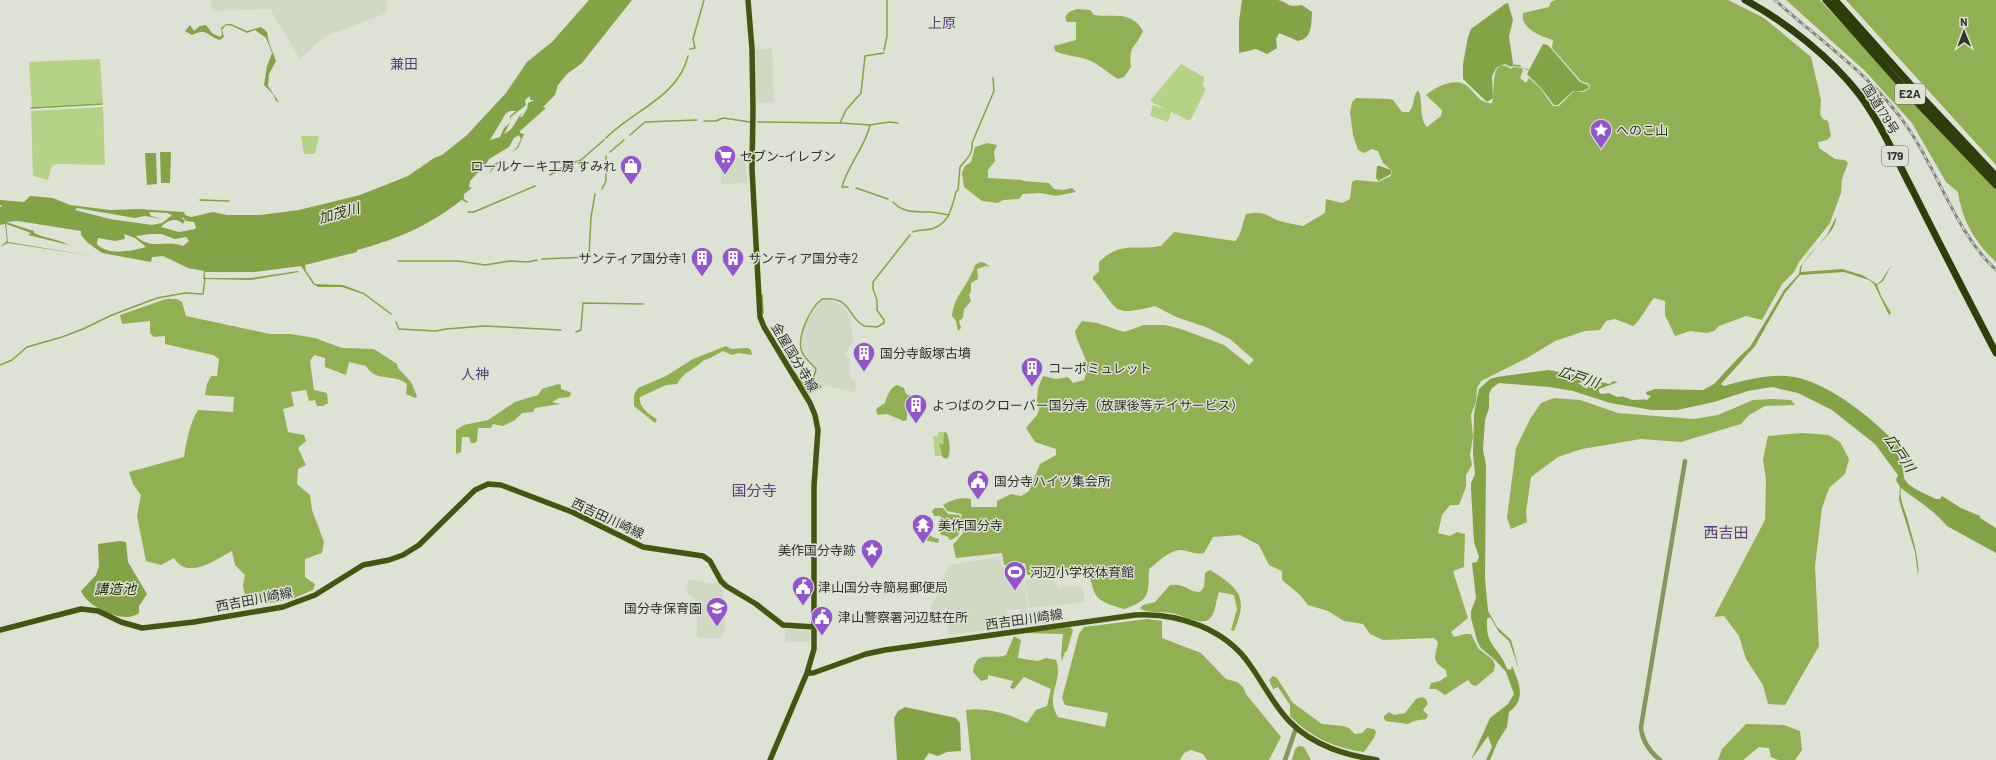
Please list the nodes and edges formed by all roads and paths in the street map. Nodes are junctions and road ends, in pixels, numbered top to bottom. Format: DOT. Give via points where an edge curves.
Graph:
graph roads {
  1 [pos="748,0"];
  2 [pos="1745,0"];
  3 [pos="1826,0"];
  4 [pos="1835,0"];
  5 [pos="1996,176"];
  6 [pos="1996,185"];
  7 [pos="1996,353"];
  8 [pos="1685,461"];
  9 [pos="815,627"];
  10 [pos="0,630"];
  11 [pos="807,673"];
  12 [pos="1296,728"];
  13 [pos="770,760"];
  14 [pos="1286,760"];
  15 [pos="1378,760"];
  16 [pos="1660,760"];
  1 -- 9 [label="main road, 金屋国分寺線" via="752,72 752,169 760,317 810,403 818,427 814,486"];
  2 -- 7 [label="highway, 国道179号 / 179" via="1781,23 1824,57 1860,95 1885,137"];
  3 -- 6 [label="highway, E2A" via="1912,97"];
  4 -- 5 [label="highway, E2A"];
  8 -- 16 [label="street" via="1641,727 1646,745"];
  9 -- 10 [label="main road, 西吉田川崎線" via="783,626 756,604 726,586 710,561 703,556 643,547 572,512 501,484 492,483 475,490 408,552 389,560 363,565 327,588 293,605 142,628 98,611 81,609"];
  9 -- 11 [label="main road" via="813,654"];
  11 -- 12 [label="main road, 西吉田川崎線" via="885,650 1135,615 1162,616 1207,628 1235,649 1249,663 1281,712"];
  11 -- 13 [label="main road"];
  12 -- 14 [label="street"];
  12 -- 15 [label="main road, 西吉田川崎線" via="1332,749"];
}
